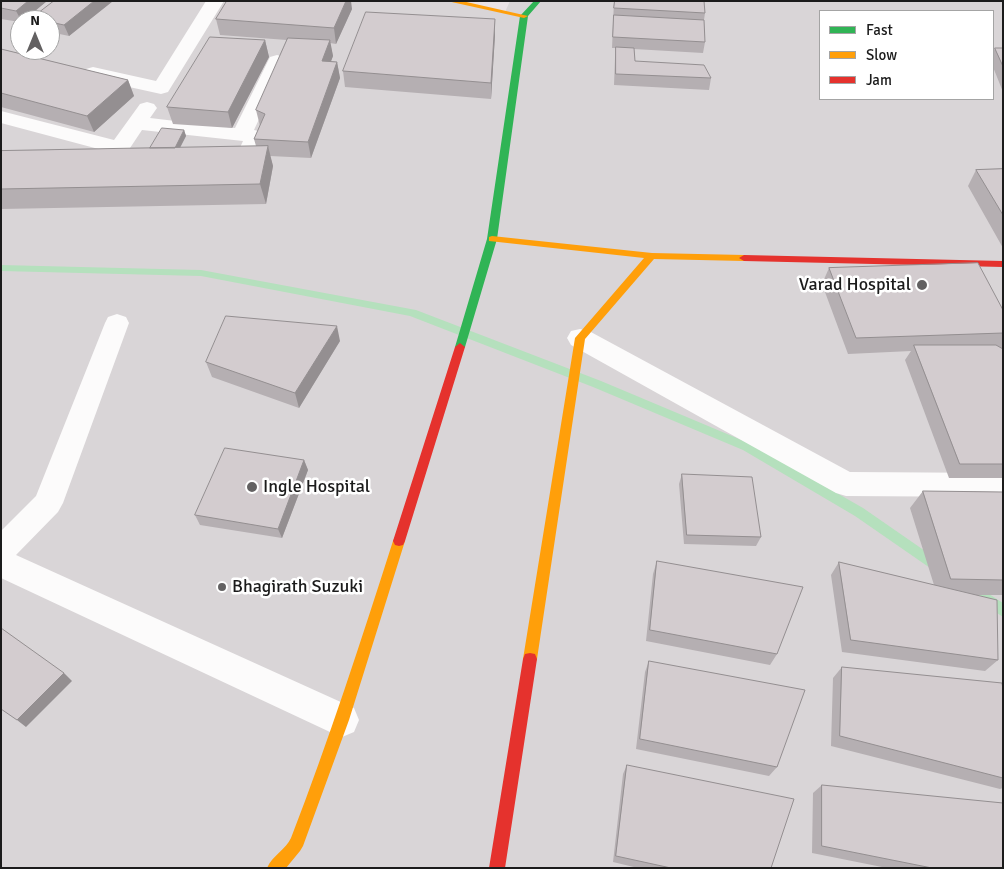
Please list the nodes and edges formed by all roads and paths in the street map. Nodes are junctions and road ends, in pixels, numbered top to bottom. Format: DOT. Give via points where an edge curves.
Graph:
graph roads {
  1 [pos="215,1"];
  2 [pos="450,1"];
  3 [pos="538,1"];
  4 [pos="524,16"];
  5 [pos="278,61"];
  6 [pos="76,69"];
  7 [pos="161,88"];
  8 [pos="1,117"];
  9 [pos="136,123"];
  10 [pos="242,134"];
  11 [pos="119,157"];
  12 [pos="70,161"];
  13 [pos="206,161"];
  14 [pos="492,239"];
  15 [pos="652,256"];
  16 [pos="1003,264"];
  17 [pos="117,324"];
  18 [pos="580,338"];
  19 [pos="1003,485"];
  20 [pos="1,551"];
  21 [pos="1,563"];
  22 [pos="342,720"];
  23 [pos="286,860"];
  24 [pos="497,868"];
  1 -- 7 [label="street"];
  2 -- 4 [label="main road"];
  3 -- 4 [label="main road"];
  4 -- 14 [label="main road"];
  5 -- 10 [label="street"];
  6 -- 7 [label="street"];
  7 -- 9 [label="street"];
  8 -- 11 [label="street"];
  9 -- 10 [label="street"];
  9 -- 11 [label="street"];
  10 -- 13 [label="street" via="255,136 245,160"];
  11 -- 12 [label="street"];
  14 -- 15 [label="main road"];
  14 -- 22 [label="main road"];
  15 -- 16 [label="main road"];
  15 -- 18 [label="main road"];
  17 -- 20 [label="street" via="48,503"];
  18 -- 19 [label="street" via="846,484"];
  18 -- 24 [label="main road"];
  21 -- 22 [label="street"];
  22 -- 23 [label="main road"];
}
